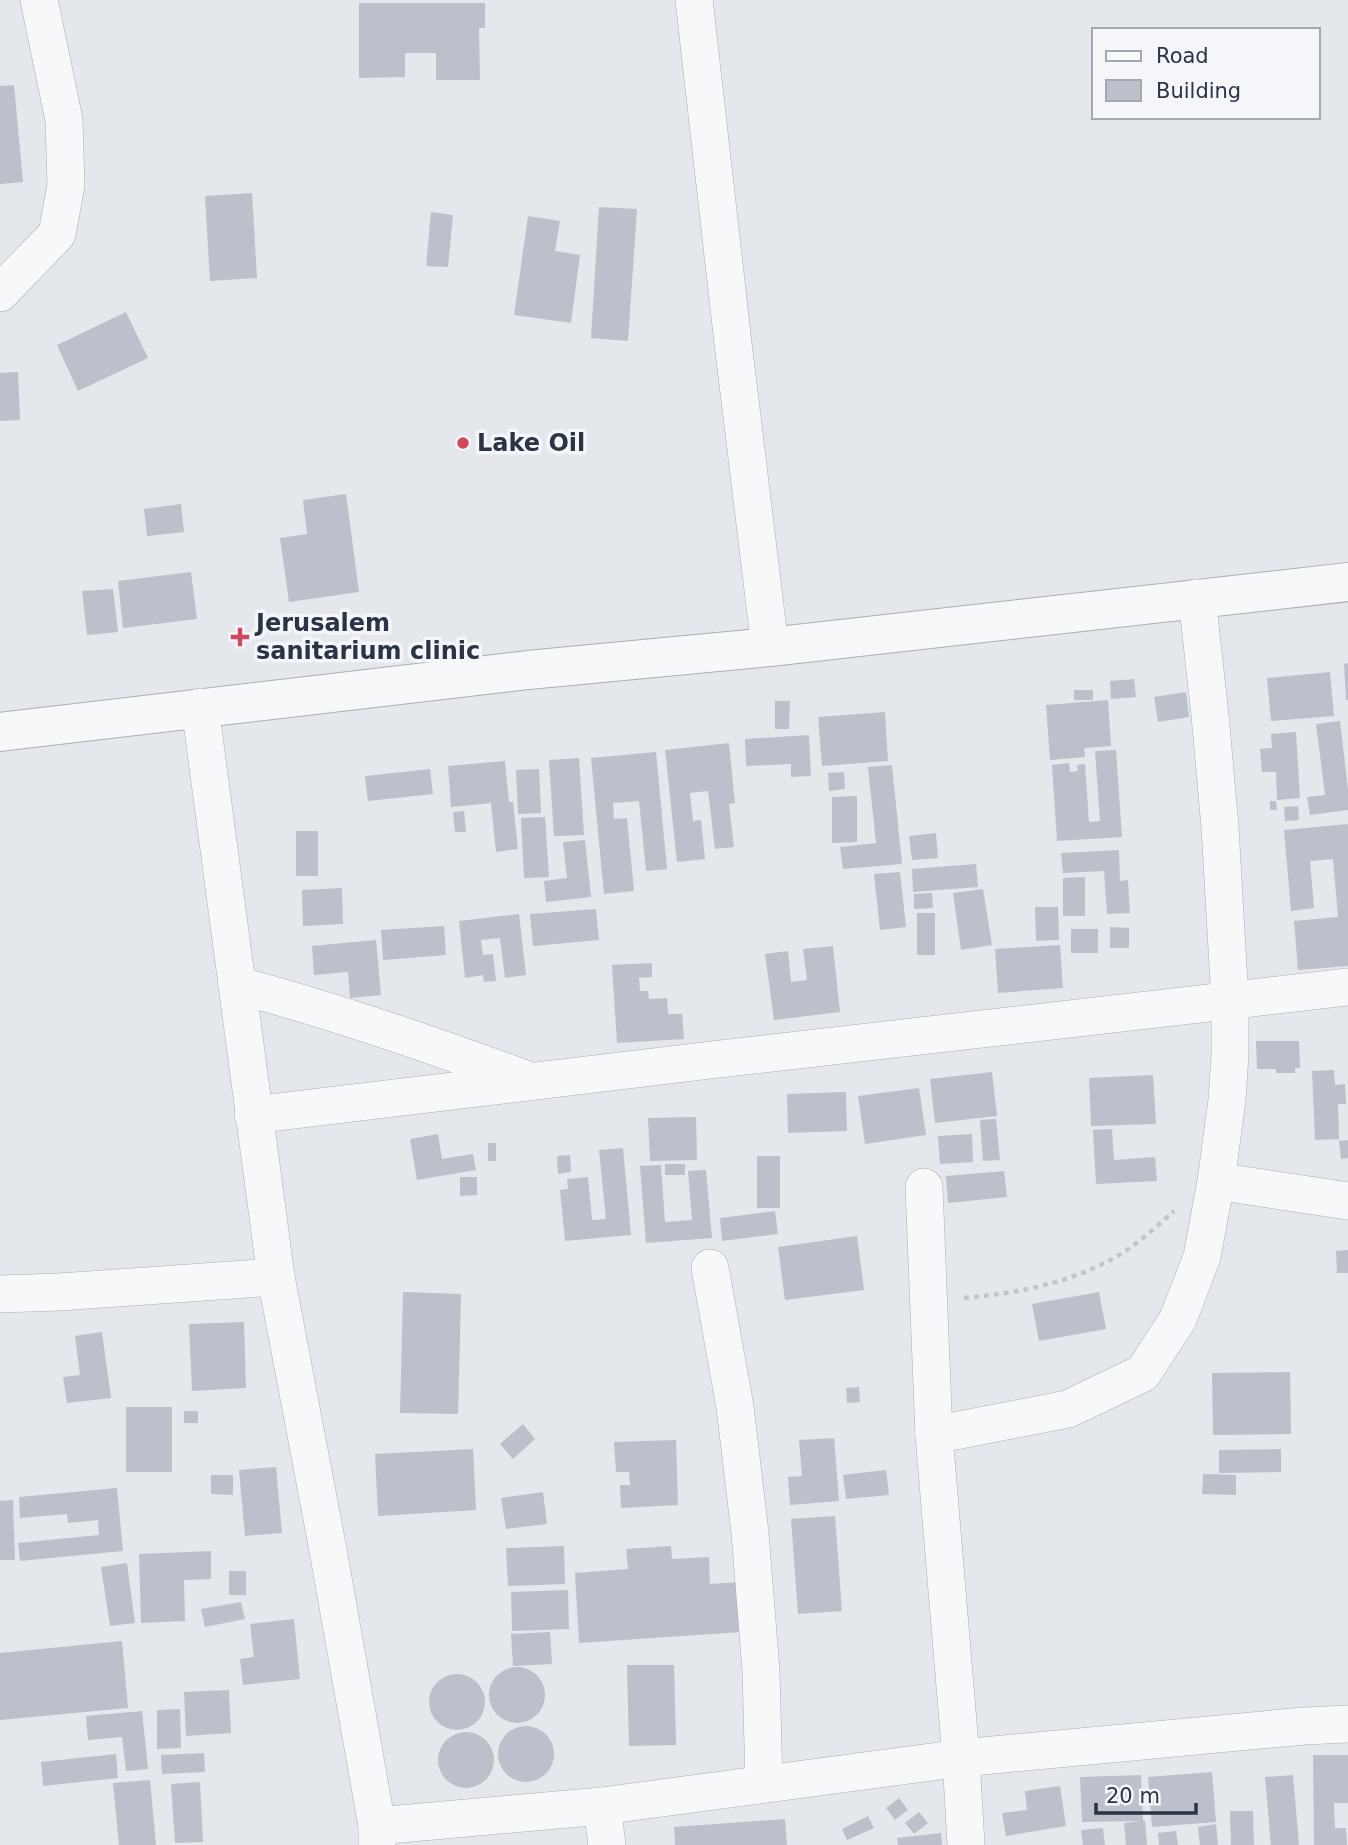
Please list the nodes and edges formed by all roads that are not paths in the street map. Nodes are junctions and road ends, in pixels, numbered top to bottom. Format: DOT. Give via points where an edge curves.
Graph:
graph roads {
  1 [pos="39,0"];
  2 [pos="694,0"];
  3 [pos="0,293"];
  4 [pos="1348,582"];
  5 [pos="1197,598"];
  6 [pos="770,648"];
  7 [pos="200,707"];
  8 [pos="0,732"];
  9 [pos="237,985"];
  10 [pos="1348,988"];
  11 [pos="1230,1001"];
  12 [pos="532,1082"];
  13 [pos="253,1115"];
  14 [pos="1216,1181"];
  15 [pos="924,1187"];
  16 [pos="1348,1201"];
  17 [pos="710,1268"];
  18 [pos="276,1277"];
  19 [pos="0,1294"];
  20 [pos="934,1436"];
  21 [pos="1348,1724"];
  22 [pos="961,1758"];
  23 [pos="764,1783"];
  24 [pos="602,1806"];
  25 [pos="377,1836"];
  26 [pos="607,1845"];
  27 [pos="966,1845"];
  1 -- 3 [label="street" via="64,120 66,185 57,233"];
  2 -- 6 [label="street"];
  4 -- 5 [label="street"];
  5 -- 6 [label="street"];
  5 -- 11 [label="street" via="1220,827"];
  6 -- 7 [label="street"];
  7 -- 8 [label="street"];
  7 -- 9 [label="street"];
  9 -- 12 [label="street" via="374,1025"];
  9 -- 13 [label="street"];
  10 -- 11 [label="street"];
  11 -- 12 [label="street"];
  11 -- 14 [label="street" via="1227,1100"];
  12 -- 13 [label="street"];
  13 -- 18 [label="street"];
  14 -- 16 [label="street"];
  14 -- 20 [label="street" via="1202,1257 1178,1319 1143,1373 1068,1409"];
  15 -- 20 [label="street"];
  17 -- 23 [label="street" via="735,1407 750,1533"];
  18 -- 19 [label="street"];
  18 -- 25 [label="street"];
  20 -- 22 [label="street"];
  21 -- 22 [label="street"];
  22 -- 23 [label="street"];
  22 -- 27 [label="street"];
  23 -- 24 [label="street"];
  24 -- 25 [label="street"];
  24 -- 26 [label="street"];
}
